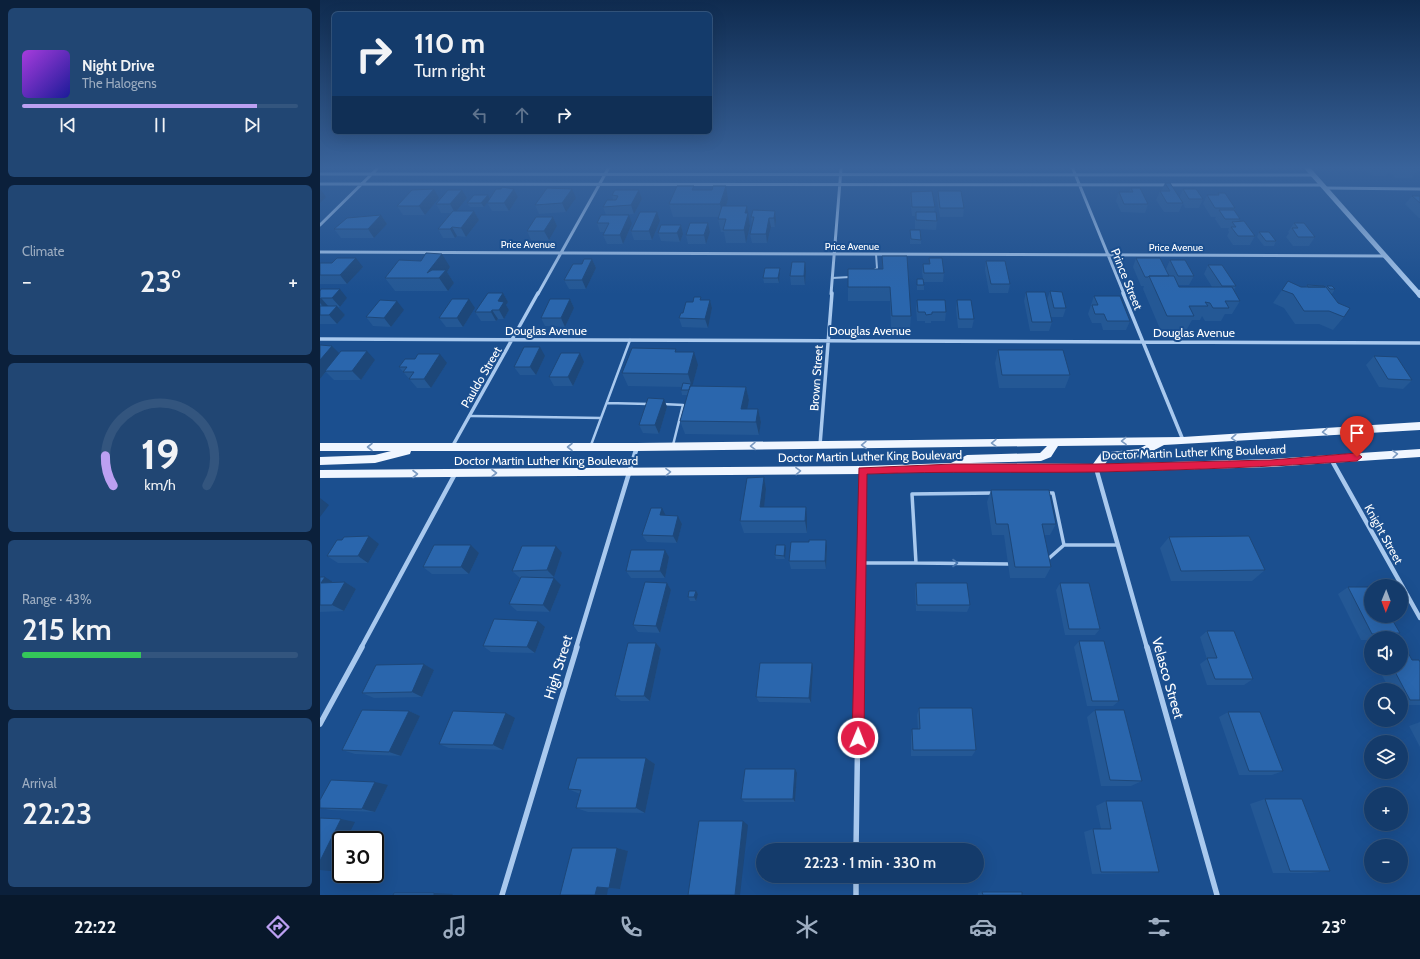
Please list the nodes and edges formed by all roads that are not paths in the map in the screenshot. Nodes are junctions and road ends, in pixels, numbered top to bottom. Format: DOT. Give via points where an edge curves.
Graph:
graph roads {
  1 [pos="335,211"];
  2 [pos="584,211"];
  3 [pos="838,211"];
  4 [pos="1090,211"];
  5 [pos="1346,211"];
  6 [pos="320,225"];
  7 [pos="320,252"];
  8 [pos="561,252"];
  9 [pos="834,254"];
  10 [pos="876,254"];
  11 [pos="1107,254"];
  12 [pos="1385,256"];
  13 [pos="869,274"];
  14 [pos="857,276"];
  15 [pos="832,278"];
  16 [pos="1420,295"];
  17 [pos="320,339"];
  18 [pos="514,339"];
  19 [pos="630,340"];
  20 [pos="827,340"];
  21 [pos="1143,342"];
  22 [pos="1420,343"];
  23 [pos="607,403"];
  24 [pos="652,404"];
  25 [pos="660,404"];
  26 [pos="470,416"];
  27 [pos="601,418"];
  28 [pos="1420,426"];
  29 [pos="1163,441"];
  30 [pos="1183,441"];
  31 [pos="1055,443"];
  32 [pos="820,445"];
  33 [pos="320,447"];
  34 [pos="591,447"];
  35 [pos="637,447"];
  36 [pos="673,447"];
  37 [pos="419,448"];
  38 [pos="452,448"];
  39 [pos="1420,453"];
  40 [pos="1331,459"];
  41 [pos="320,461"];
  42 [pos="953,467"];
  43 [pos="1096,468"];
  44 [pos="862,470"];
  45 [pos="629,473"];
  46 [pos="320,474"];
  47 [pos="455,474"];
  48 [pos="998,493"];
  49 [pos="1045,493"];
  50 [pos="1064,545"];
  51 [pos="1117,545"];
  52 [pos="861,563"];
  53 [pos="916,563"];
  54 [pos="1042,563"];
  55 [pos="1008,564"];
  56 [pos="1420,618"];
  57 [pos="320,724"];
  58 [pos="856,843"];
  59 [pos="856,883"];
  60 [pos="502,895"];
  61 [pos="856,895"];
  62 [pos="1217,895"];
  1 -- 6 [label="street"];
  2 -- 8 [label="street, Pauldo Street"];
  3 -- 9 [label="street, Brown Street"];
  4 -- 11 [label="street, Prince Street"];
  5 -- 12 [label="street"];
  7 -- 8 [label="street, Price Avenue"];
  8 -- 9 [label="street, Price Avenue"];
  8 -- 18 [label="street, Pauldo Street"];
  9 -- 10 [label="street, Price Avenue"];
  9 -- 15 [label="street, Brown Street"];
  10 -- 11 [label="street, Price Avenue"];
  10 -- 13 [label="lane" via="877,268"];
  11 -- 12 [label="street, Price Avenue"];
  11 -- 21 [label="street, Prince Street"];
  12 -- 16 [label="street"];
  14 -- 15 [label="lane"];
  15 -- 20 [label="street, Brown Street"];
  17 -- 18 [label="street, Douglas Avenue"];
  18 -- 19 [label="street, Douglas Avenue"];
  18 -- 26 [label="street, Pauldo Street"];
  19 -- 20 [label="street, Douglas Avenue"];
  19 -- 23 [label="lane"];
  20 -- 21 [label="street, Douglas Avenue"];
  20 -- 32 [label="street, Brown Street"];
  21 -- 22 [label="street, Douglas Avenue"];
  21 -- 30 [label="street, Prince Street"];
  23 -- 24 [label="lane"];
  23 -- 27 [label="lane"];
  25 -- 36 [label="lane" via="683,405"];
  26 -- 27 [label="lane"];
  26 -- 38 [label="street, Pauldo Street"];
  27 -- 34 [label="lane"];
  28 -- 30 [label="main road, Doctor Martin Luther King Boulevard, one-way"];
  29 -- 30 [label="main road, Doctor Martin Luther King Boulevard"];
  29 -- 31 [label="main road, Doctor Martin Luther King Boulevard, one-way"];
  29 -- 43 [label="main road" via="1141,453 1105,456"];
  31 -- 32 [label="main road, Doctor Martin Luther King Boulevard, one-way"];
  31 -- 42 [label="main road" via="1047,454 1041,457 967,459"];
  32 -- 36 [label="main road, Doctor Martin Luther King Boulevard, one-way"];
  37 -- 33 [label="main road, Doctor Martin Luther King Boulevard, one-way"];
  34 -- 35 [label="main road, Doctor Martin Luther King Boulevard"];
  34 -- 38 [label="main road, Doctor Martin Luther King Boulevard, one-way"];
  35 -- 36 [label="main road, Doctor Martin Luther King Boulevard"];
  35 -- 45 [label="street, High Street"];
  37 -- 38 [label="main road, Doctor Martin Luther King Boulevard"];
  37 -- 41 [label="main road" via="375,459"];
  40 -- 39 [label="main road, Doctor Martin Luther King Boulevard, one-way"];
  40 -- 43 [label="main road, Doctor Martin Luther King Boulevard"];
  40 -- 56 [label="street, Knight Street"];
  42 -- 43 [label="main road, Doctor Martin Luther King Boulevard"];
  42 -- 44 [label="main road, Doctor Martin Luther King Boulevard"];
  43 -- 51 [label="street, Velasco Street"];
  45 -- 44 [label="main road, Doctor Martin Luther King Boulevard, one-way"];
  44 -- 52 [label="street"];
  47 -- 45 [label="main road, Doctor Martin Luther King Boulevard, one-way"];
  45 -- 60 [label="street, High Street"];
  46 -- 47 [label="main road, Doctor Martin Luther King Boulevard, one-way"];
  47 -- 57 [label="street"];
  48 -- 53 [label="lane" via="912,494"];
  49 -- 50 [label="lane" via="1053,493"];
  50 -- 51 [label="lane"];
  50 -- 54 [label="lane"];
  51 -- 62 [label="street, Velasco Street"];
  52 -- 53 [label="lane"];
  52 -- 58 [label="street"];
  53 -- 55 [label="lane, one-way"];
  59 -- 61 [label="street"];
}
